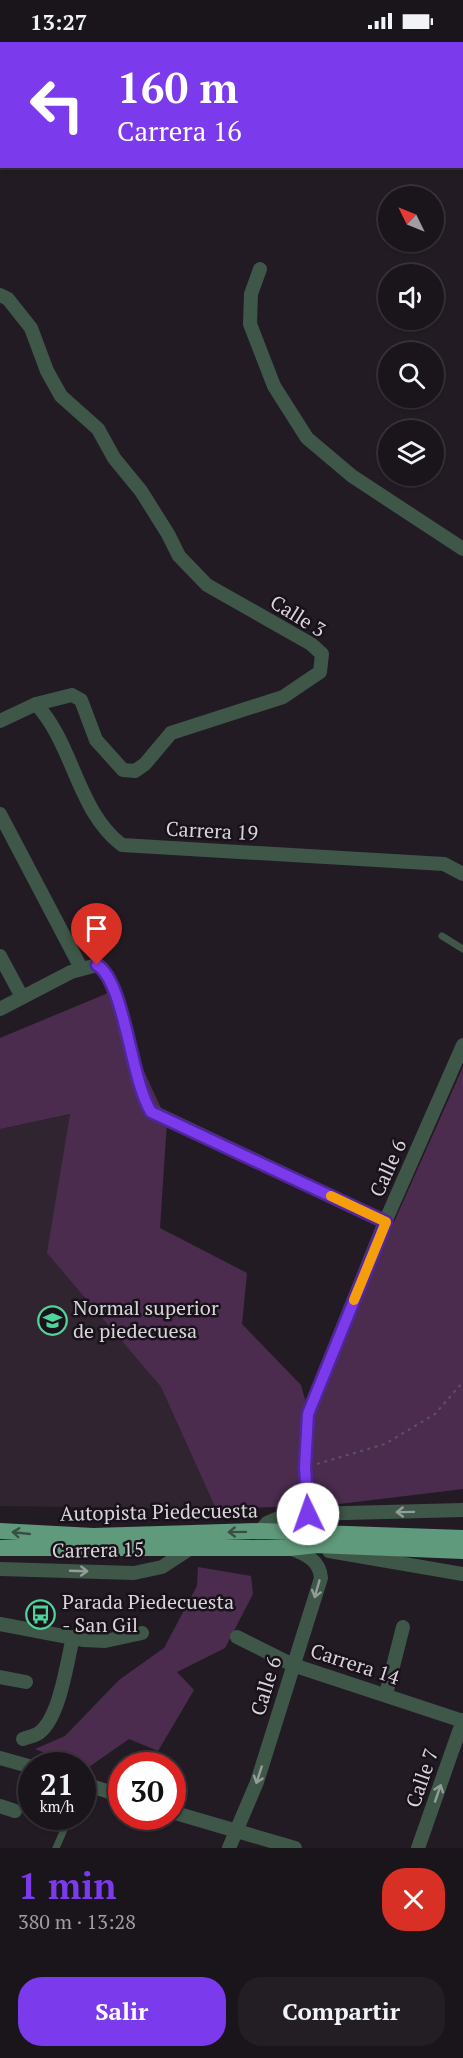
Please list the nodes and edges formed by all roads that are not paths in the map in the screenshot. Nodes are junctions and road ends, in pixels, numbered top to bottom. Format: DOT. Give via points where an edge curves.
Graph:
graph roads {
  1 [pos="260,269"];
  2 [pos="0,295"];
  3 [pos="463,549"];
  4 [pos="36,704"];
  5 [pos="0,721"];
  6 [pos="0,814"];
  7 [pos="463,874"];
  8 [pos="442,936"];
  9 [pos="463,949"];
  10 [pos="0,956"];
  11 [pos="81,968"];
  12 [pos="22,997"];
  13 [pos="0,1009"];
  14 [pos="463,1045"];
  15 [pos="386,1222"];
  16 [pos="463,1510"];
  17 [pos="308,1514"];
  18 [pos="0,1531"];
  19 [pos="260,1532"];
  20 [pos="463,1538"];
  21 [pos="316,1545"];
  22 [pos="0,1548"];
  23 [pos="191,1548"];
  24 [pos="290,1548"];
  25 [pos="463,1551"];
  26 [pos="0,1569"];
  27 [pos="463,1574"];
  28 [pos="0,1624"];
  29 [pos="403,1627"];
  30 [pos="142,1633"];
  31 [pos="237,1637"];
  32 [pos="73,1638"];
  33 [pos="293,1665"];
  34 [pos="0,1677"];
  35 [pos="26,1682"];
  36 [pos="386,1694"];
  37 [pos="463,1721"];
  38 [pos="23,1739"];
  39 [pos="0,1758"];
  40 [pos="18,1763"];
  41 [pos="0,1806"];
  42 [pos="15,1811"];
  43 [pos="186,1816"];
  44 [pos="236,1828"];
  45 [pos="64,1830"];
  46 [pos="56,1848"];
  47 [pos="229,1848"];
  48 [pos="295,1848"];
  49 [pos="418,1848"];
  1 -- 3 [label="street" via="251,294 250,324 274,386 307,438 352,476"];
  2 -- 4 [label="street, Calle 3" via="8,299 30,328 61,396 98,429 179,556 207,585 312,644 322,654 320,672 283,697 171,733 135,771 123,770 96,740 81,700 72,695"];
  4 -- 5 [label="street, Calle 3"];
  4 -- 7 [label="street, Carrera 19" via="58,732 101,826 122,845 444,864"];
  6 -- 11 [label="street"];
  8 -- 9 [label="lane"];
  10 -- 12 [label="street"];
  11 -- 12 [label="street"];
  11 -- 15 [label="street" via="97,965 108,976 143,1099 151,1112"];
  12 -- 13 [label="street"];
  14 -- 15 [label="street, Calle 6"];
  15 -- 17 [label="street, Calle 6" via="308,1414"];
  16 -- 17 [label="street, one-way"];
  17 -- 19 [label="street" via="281,1517 267,1523"];
  19 -- 18 [label="highway, Autopista Piedecuesta, one-way" via="93,1536"];
  19 -- 20 [label="highway, Autopista Piedecuesta"];
  21 -- 24 [label="highway, Autopista Piedecuesta"];
  21 -- 25 [label="highway, Autopista Piedecuesta"];
  21 -- 27 [label="street" via="331,1552"];
  22 -- 23 [label="highway, Autopista Piedecuesta"];
  23 -- 24 [label="highway, Autopista Piedecuesta"];
  26 -- 23 [label="street, Carrera 15, one-way" via="134,1573 162,1567"];
  24 -- 33 [label="street, Calle 6, one-way" via="317,1564 321,1578"];
  28 -- 32 [label="street"];
  29 -- 36 [label="street"];
  30 -- 32 [label="street" via="105,1641"];
  31 -- 33 [label="street, Carrera 14"];
  32 -- 38 [label="street" via="51,1717 40,1732"];
  33 -- 36 [label="street, Carrera 14"];
  33 -- 44 [label="street, Calle 6, one-way" via="257,1782"];
  34 -- 35 [label="street"];
  36 -- 37 [label="street, Carrera 14"];
  49 -- 37 [label="street, Calle 7, one-way"];
  39 -- 40 [label="street"];
  41 -- 42 [label="street"];
  43 -- 44 [label="street"];
  44 -- 47 [label="street, Calle 6"];
  44 -- 48 [label="street"];
  45 -- 46 [label="lane"];
}
